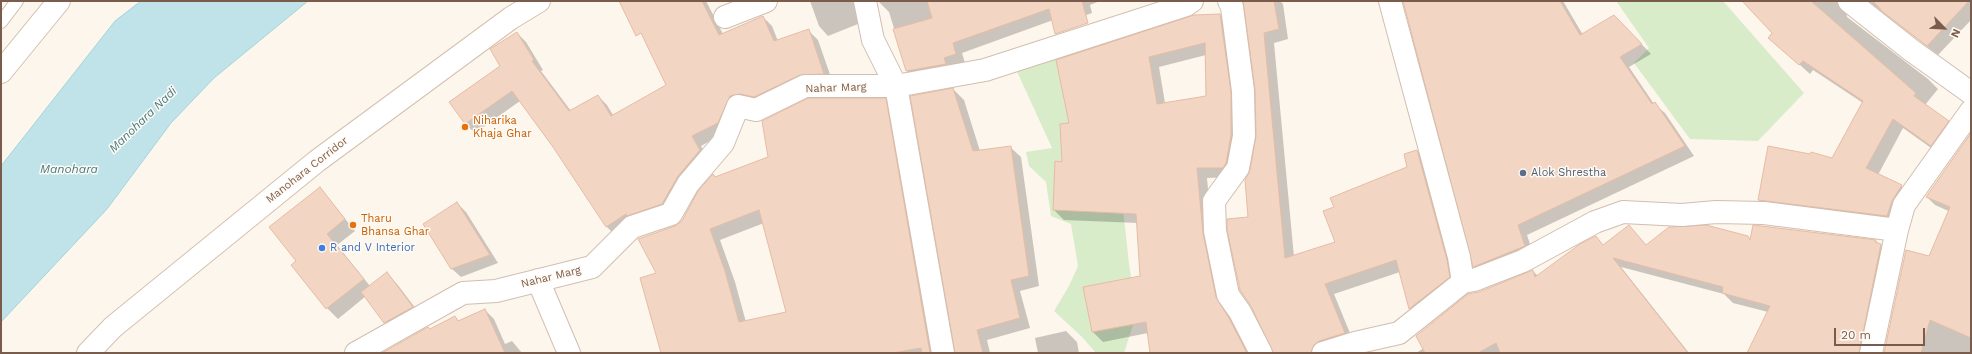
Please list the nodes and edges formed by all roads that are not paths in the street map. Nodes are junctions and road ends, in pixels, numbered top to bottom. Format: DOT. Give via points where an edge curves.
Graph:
graph roads {
  1 [pos="17,1"];
  2 [pos="60,1"];
  3 [pos="539,1"];
  4 [pos="766,1"];
  5 [pos="865,1"];
  6 [pos="1192,1"];
  7 [pos="1229,1"];
  8 [pos="1390,1"];
  9 [pos="1849,1"];
  10 [pos="725,17"];
  11 [pos="1,22"];
  12 [pos="1,72"];
  13 [pos="896,86"];
  14 [pos="1971,93"];
  15 [pos="1971,111"];
  16 [pos="1896,230"];
  17 [pos="538,280"];
  18 [pos="1463,282"];
  19 [pos="88,353"];
  20 [pos="356,353"];
  21 [pos="569,353"];
  22 [pos="944,353"];
  23 [pos="1261,353"];
  24 [pos="1323,353"];
  25 [pos="1871,353"];
  1 -- 11 [label="lane"];
  2 -- 12 [label="street"];
  3 -- 19 [label="street, Manohara Corridor" via="511,18 317,161 113,327"];
  4 -- 10 [label="street"];
  5 -- 13 [label="street" via="873,40"];
  6 -- 13 [label="street, Nahar Marg" via="985,70"];
  7 -- 23 [label="street" via="1232,7 1242,85 1244,136 1238,168 1214,201 1216,231 1228,295 1240,312"];
  8 -- 18 [label="street" via="1459,257"];
  9 -- 14 [label="street"];
  13 -- 17 [label="street, Nahar Marg" via="805,86 756,110 738,106 723,142 688,184 671,214 632,227 592,267"];
  13 -- 22 [label="street"];
  15 -- 16 [label="street" via="1904,205"];
  16 -- 18 [label="street" via="1764,213 1716,212 1682,215 1623,212 1594,222 1523,261"];
  16 -- 25 [label="street"];
  17 -- 20 [label="street, Nahar Marg" via="496,291 463,294"];
  17 -- 21 [label="street"];
  18 -- 24 [label="street" via="1398,332"];
}
